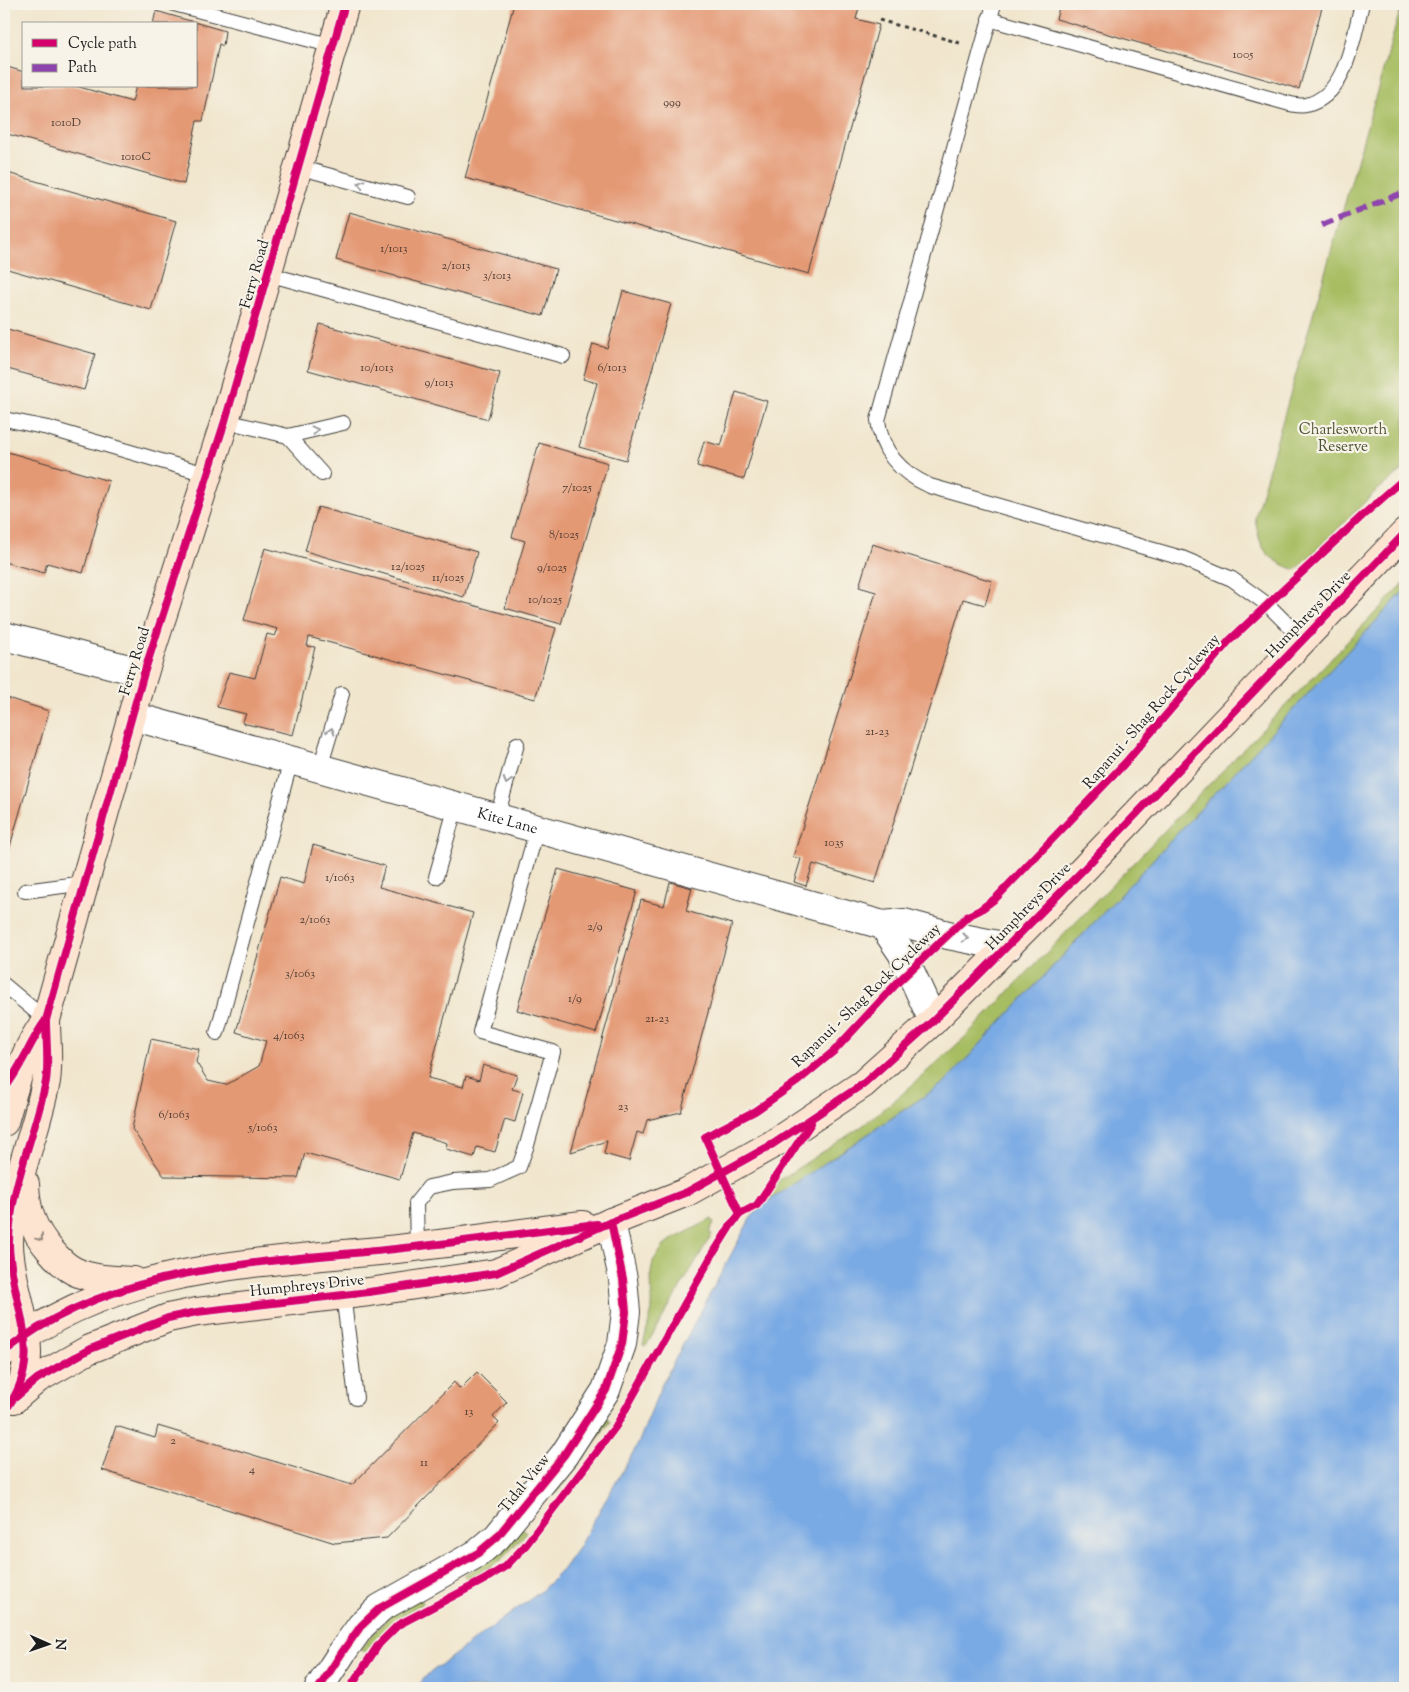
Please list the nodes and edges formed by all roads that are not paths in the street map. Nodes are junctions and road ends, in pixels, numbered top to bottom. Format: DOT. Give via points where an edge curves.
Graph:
graph roads {
  1 [pos="174,4"];
  2 [pos="345,4"];
  3 [pos="994,4"];
  4 [pos="1362,4"];
  5 [pos="990,19"];
  6 [pos="333,46"];
  7 [pos="298,167"];
  8 [pos="408,197"];
  9 [pos="268,274"];
  10 [pos="564,356"];
  11 [pos="4,419"];
  12 [pos="225,420"];
  13 [pos="343,423"];
  14 [pos="288,436"];
  15 [pos="209,474"];
  16 [pos="322,474"];
  17 [pos="1405,533"];
  18 [pos="4,636"];
  19 [pos="1303,640"];
  20 [pos="144,673"];
  21 [pos="342,694"];
  22 [pos="132,716"];
  23 [pos="517,744"];
  24 [pos="291,760"];
  25 [pos="320,768"];
  26 [pos="456,806"];
  27 [pos="497,817"];
  28 [pos="537,828"];
  29 [pos="436,877"];
  30 [pos="85,883"];
  31 [pos="25,891"];
  32 [pos="883,926"];
  33 [pos="1008,947"];
  34 [pos="4,985"];
  35 [pos="46,1020"];
  36 [pos="933,1022"];
  37 [pos="217,1033"];
  38 [pos="4,1122"];
  39 [pos="25,1157"];
  40 [pos="611,1222"];
  41 [pos="417,1247"];
  42 [pos="147,1282"];
  43 [pos="343,1294"];
  44 [pos="25,1335"];
  45 [pos="4,1352"];
  46 [pos="356,1398"];
  47 [pos="10,1404"];
  48 [pos="319,1688"];
  1 -- 6 [label="lane"];
  2 -- 6 [label="main road, Ferry Road"];
  3 -- 5 [label="lane"];
  4 -- 5 [label="lane" via="1338,81 1323,98 1306,106"];
  5 -- 19 [label="lane" via="878,420 885,448 910,477 930,486 1182,558 1232,579 1268,605"];
  6 -- 7 [label="main road, Ferry Road"];
  8 -- 7 [label="lane, one-way"];
  7 -- 9 [label="main road, Ferry Road"];
  9 -- 10 [label="lane"];
  9 -- 12 [label="main road, Ferry Road"];
  11 -- 15 [label="lane" via="48,428"];
  12 -- 14 [label="lane"];
  12 -- 15 [label="main road, Ferry Road"];
  14 -- 13 [label="lane, one-way"];
  14 -- 16 [label="lane"];
  15 -- 20 [label="main road, Ferry Road"];
  17 -- 19 [label="main road, Humphreys Drive"];
  18 -- 20 [label="street"];
  19 -- 33 [label="main road, Humphreys Drive"];
  20 -- 22 [label="main road, Ferry Road"];
  25 -- 21 [label="lane, one-way"];
  22 -- 24 [label="street, Kite Lane"];
  22 -- 30 [label="main road, Ferry Road"];
  23 -- 27 [label="lane, one-way"];
  24 -- 25 [label="street, Kite Lane"];
  24 -- 37 [label="lane"];
  25 -- 26 [label="street, Kite Lane"];
  26 -- 27 [label="street, Kite Lane"];
  26 -- 29 [label="lane"];
  27 -- 28 [label="street, Kite Lane"];
  28 -- 32 [label="street, Kite Lane"];
  28 -- 41 [label="lane" via="480,1032 553,1052 527,1145 519,1167 490,1180 429,1187 416,1203"];
  30 -- 31 [label="lane"];
  30 -- 35 [label="main road, Ferry Road"];
  32 -- 33 [label="street, Kite Lane, one-way" via="904,923"];
  32 -- 36 [label="street" via="902,953"];
  33 -- 36 [label="main road, Humphreys Drive"];
  34 -- 35 [label="lane"];
  35 -- 38 [label="main road" via="35,1034 18,1072"];
  35 -- 39 [label="main road, Ferry Road" via="46,1080"];
  36 -- 40 [label="main road, Humphreys Drive" via="863,1084 781,1139 687,1192"];
  39 -- 42 [label="main road, one-way" via="29,1217 36,1234 60,1262 74,1272 99,1279"];
  39 -- 44 [label="main road, Ferry Road" via="11,1216 9,1244"];
  40 -- 41 [label="main road, Humphreys Drive"];
  40 -- 43 [label="main road, Humphreys Drive" via="496,1273"];
  40 -- 48 [label="street, Tidal View" via="626,1312 622,1344 606,1390 564,1455 497,1537 478,1553 380,1608 347,1645"];
  41 -- 42 [label="main road, Humphreys Drive" via="214,1268"];
  42 -- 44 [label="main road, Humphreys Drive" via="98,1299"];
  43 -- 46 [label="lane"];
  43 -- 47 [label="main road, Humphreys Drive" via="168,1318 88,1350 37,1379"];
  44 -- 45 [label="main road"];
  44 -- 47 [label="main road, Ferry Road" via="25,1366"];
}
